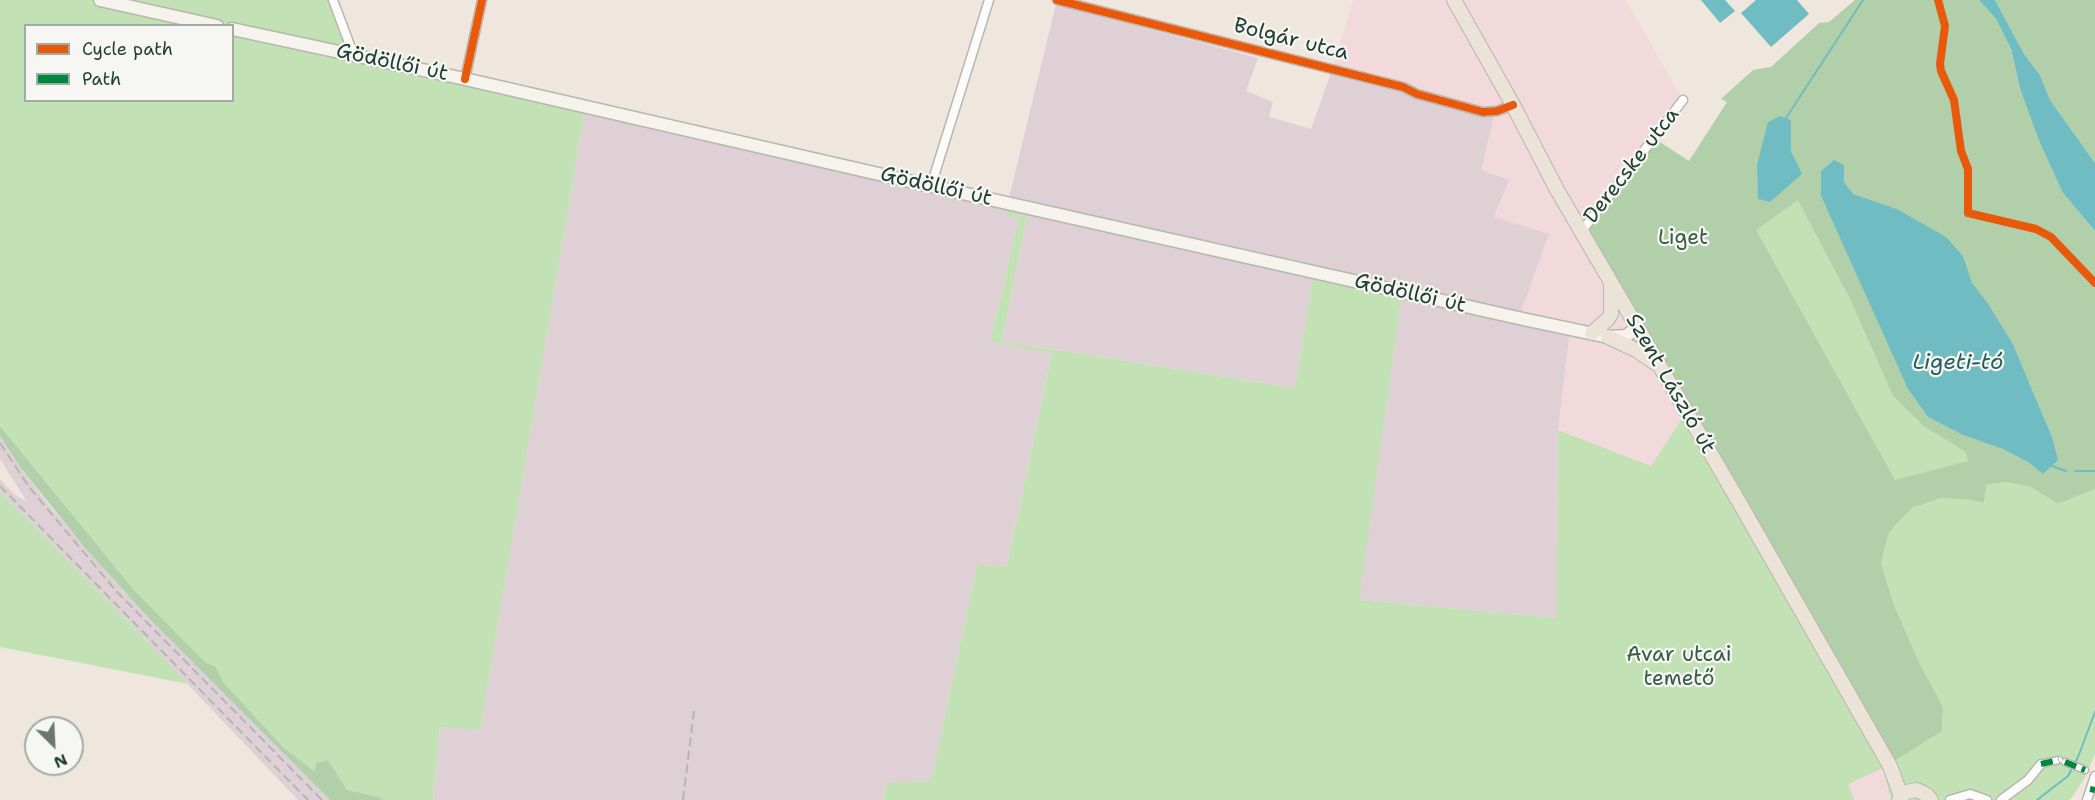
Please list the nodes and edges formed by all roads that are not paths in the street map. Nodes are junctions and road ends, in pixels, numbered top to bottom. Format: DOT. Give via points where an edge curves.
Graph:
graph roads {
  1 [pos="100,0"];
  2 [pos="333,0"];
  3 [pos="482,0"];
  4 [pos="989,0"];
  5 [pos="1058,0"];
  6 [pos="1454,0"];
  7 [pos="208,24"];
  8 [pos="234,29"];
  9 [pos="354,56"];
  10 [pos="465,79"];
  11 [pos="1683,100"];
  12 [pos="1513,105"];
  13 [pos="931,186"];
  14 [pos="1581,232"];
  15 [pos="1611,283"];
  16 [pos="1638,327"];
  17 [pos="1592,333"];
  18 [pos="1608,337"];
  19 [pos="1660,367"];
  20 [pos="2041,764"];
  21 [pos="2085,770"];
  22 [pos="2095,776"];
  23 [pos="2092,789"];
  24 [pos="1904,795"];
  25 [pos="1931,800"];
  26 [pos="1950,800"];
  27 [pos="1987,800"];
  28 [pos="2001,800"];
  29 [pos="2087,800"];
  1 -- 7 [label="main road"];
  2 -- 9 [label="street"];
  3 -- 10 [label="street"];
  4 -- 13 [label="street"];
  5 -- 12 [label="street, Bolgár utca" via="1392,84 1483,112"];
  6 -- 12 [label="main road, Szent László út"];
  8 -- 9 [label="main road, Gödöllői út"];
  9 -- 10 [label="main road, Gödöllői út"];
  10 -- 13 [label="main road, Gödöllői út"];
  11 -- 14 [label="street, Derecske utca"];
  12 -- 14 [label="main road, Szent László út"];
  13 -- 17 [label="main road, Gödöllői út"];
  14 -- 15 [label="main road, Szent László út"];
  15 -- 16 [label="main road, Szent László út"];
  15 -- 17 [label="main road" via="1611,314"];
  16 -- 18 [label="main road" via="1626,336"];
  16 -- 19 [label="main road, Szent László út"];
  17 -- 18 [label="main road, Gödöllői út"];
  18 -- 19 [label="main road"];
  19 -- 24 [label="main road, Szent László út"];
  20 -- 21 [label="street" via="2062,761"];
  20 -- 28 [label="street" via="2028,780"];
  22 -- 23 [label="street"];
  23 -- 29 [label="street"];
  24 -- 25 [label="main road" via="1923,791"];
  26 -- 27 [label="street" via="1970,794"];
}
